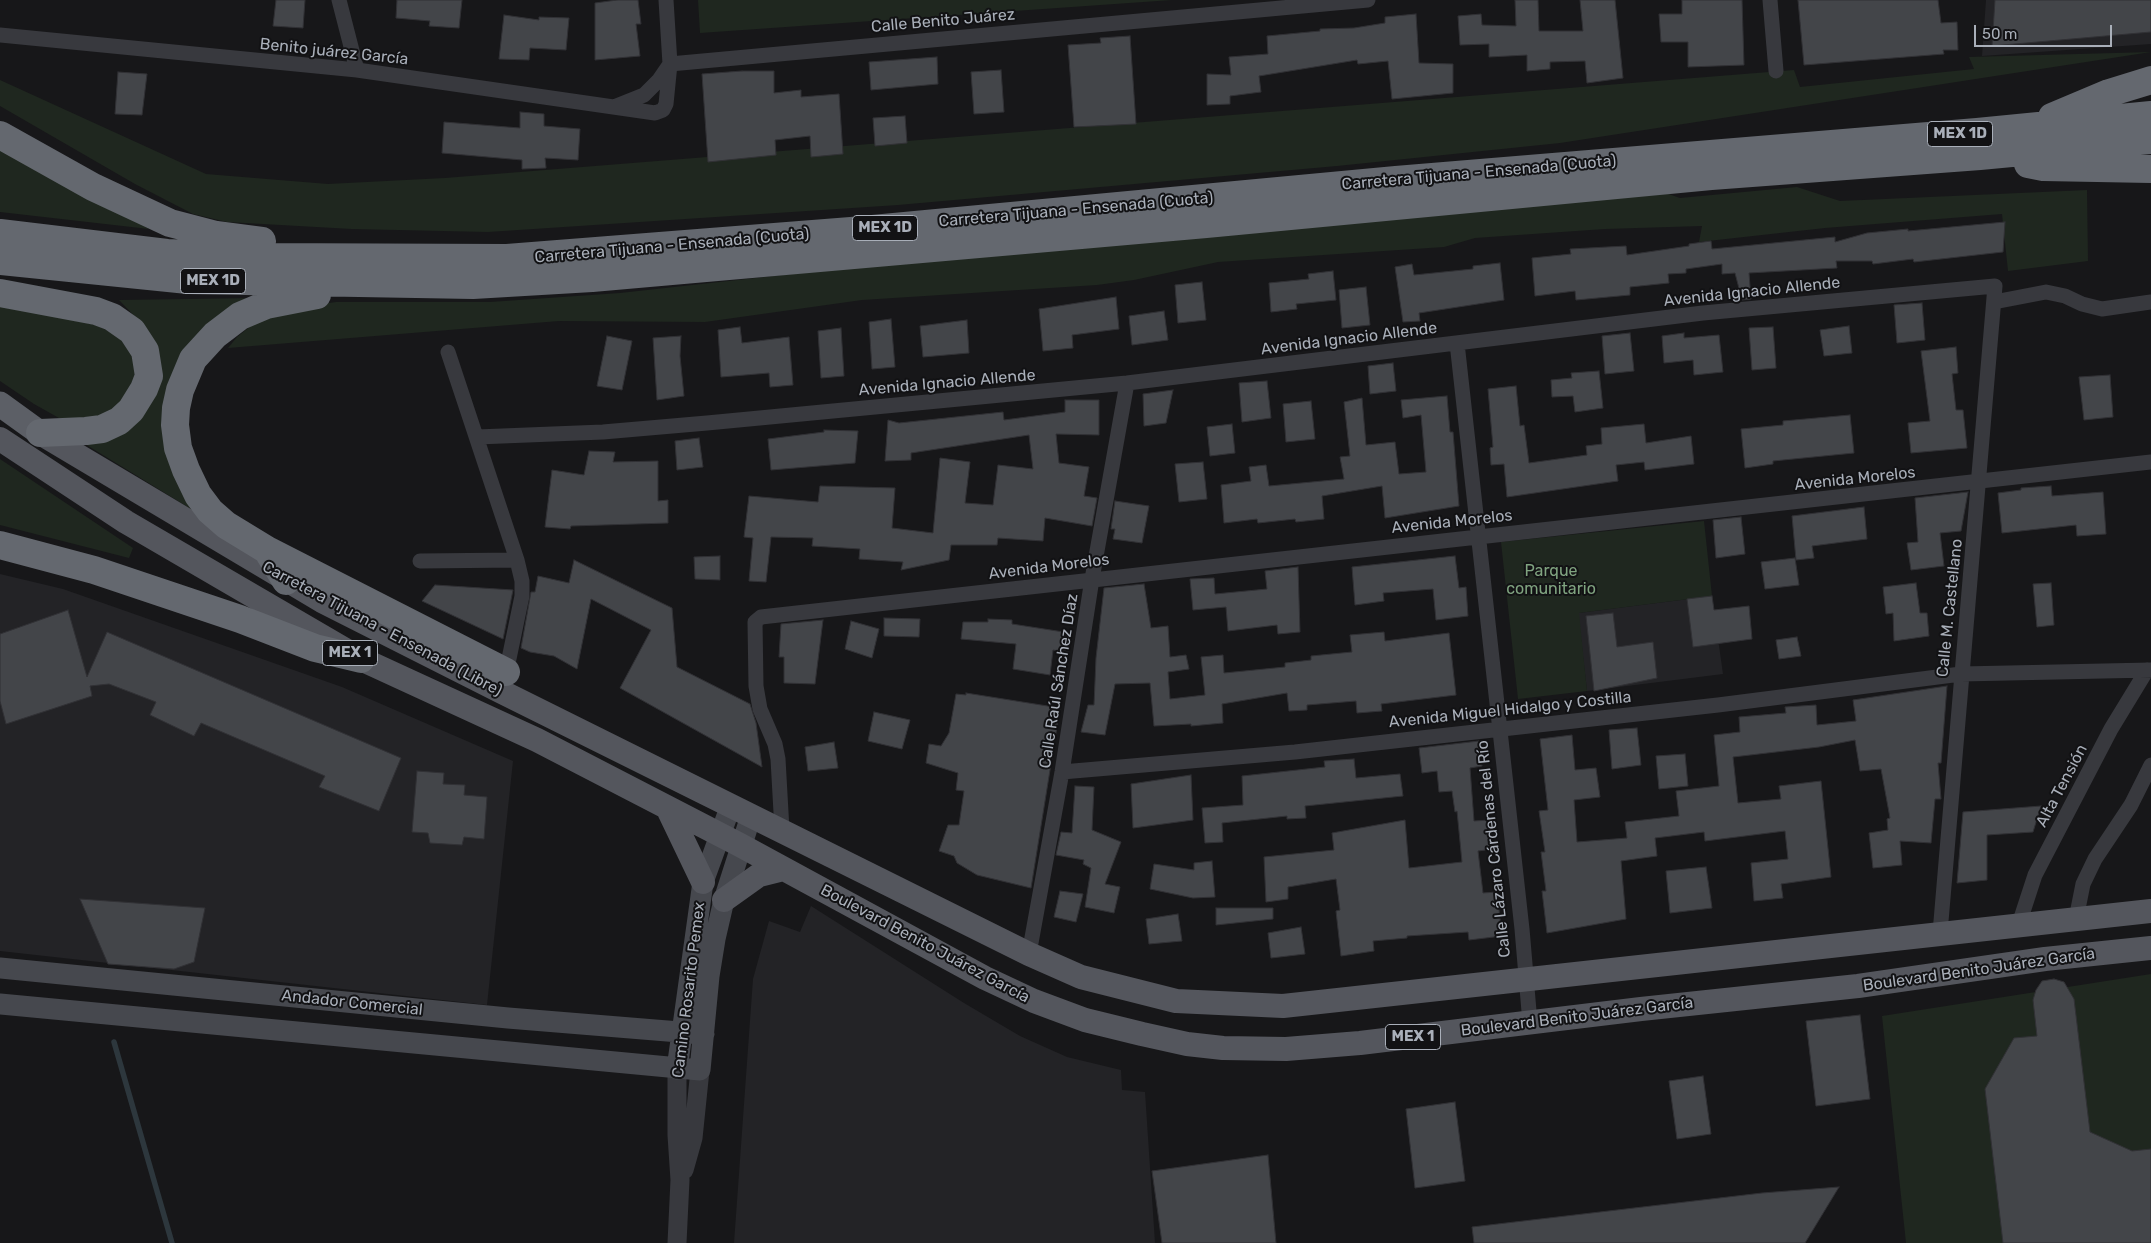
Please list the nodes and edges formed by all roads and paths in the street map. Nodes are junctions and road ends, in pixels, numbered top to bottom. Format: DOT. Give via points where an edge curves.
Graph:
graph roads {
  1 [pos="338,0"];
  2 [pos="666,0"];
  3 [pos="1368,0"];
  4 [pos="1770,0"];
  5 [pos="1222,6"];
  6 [pos="0,35"];
  7 [pos="670,64"];
  8 [pos="356,70"];
  9 [pos="1776,72"];
  10 [pos="2150,80"];
  11 [pos="614,107"];
  12 [pos="2151,115"];
  13 [pos="2033,125"];
  14 [pos="0,135"];
  15 [pos="2151,140"];
  16 [pos="1980,156"];
  17 [pos="2151,169"];
  18 [pos="0,233"];
  19 [pos="341,256"];
  20 [pos="0,261"];
  21 [pos="179,280"];
  22 [pos="0,285"];
  23 [pos="428,285"];
  24 [pos="1995,286"];
  25 [pos="0,293"];
  26 [pos="1994,302"];
  27 [pos="2151,302"];
  28 [pos="1457,343"];
  29 [pos="448,352"];
  30 [pos="1127,383"];
  31 [pos="0,404"];
  32 [pos="40,433"];
  33 [pos="477,437"];
  34 [pos="0,439"];
  35 [pos="2151,462"];
  36 [pos="1980,482"];
  37 [pos="1479,537"];
  38 [pos="0,545"];
  39 [pos="267,550"];
  40 [pos="517,560"];
  41 [pos="420,561"];
  42 [pos="1092,579"];
  43 [pos="286,581"];
  44 [pos="361,660"];
  45 [pos="2149,670"];
  46 [pos="1961,674"];
  47 [pos="504,682"];
  48 [pos="1498,728"];
  49 [pos="2151,765"];
  50 [pos="1062,772"];
  51 [pos="668,809"];
  52 [pos="741,810"];
  53 [pos="782,830"];
  54 [pos="719,834"];
  55 [pos="740,845"];
  56 [pos="783,869"];
  57 [pos="703,882"];
  58 [pos="724,900"];
  59 [pos="2151,911"];
  60 [pos="2076,920"];
  61 [pos="2019,924"];
  62 [pos="1940,933"];
  63 [pos="2151,948"];
  64 [pos="1029,954"];
  65 [pos="0,968"];
  66 [pos="1525,979"];
  67 [pos="0,1004"];
  68 [pos="1530,1023"];
  69 [pos="682,1031"];
  70 [pos="704,1034"];
  71 [pos="677,1069"];
  72 [pos="700,1070"];
  73 [pos="680,1180"];
  74 [pos="677,1243"];
  1 -- 8 [label="street"];
  2 -- 7 [label="street"];
  3 -- 5 [label="street, Calle Benito Juárez"];
  4 -- 9 [label="street"];
  5 -- 7 [label="street, Calle Benito Juárez"];
  6 -- 8 [label="street, Benito juárez García"];
  7 -- 11 [label="street" via="644,95"];
  7 -- 11 [label="street, Benito juárez García" via="663,110 654,112"];
  8 -- 11 [label="street, Benito juárez García"];
  10 -- 13 [label="highway" via="2076,105"];
  12 -- 13 [label="highway, Carretera Tijuana - Ensenada (Cuota) / MEX 1D"];
  13 -- 19 [label="highway, Carretera Tijuana - Ensenada (Cuota) / MEX 1D" via="605,252 508,258"];
  14 -- 19 [label="highway" via="93,187 170,223 226,236 311,247"];
  15 -- 16 [label="highway, Carretera Tijuana - Ensenada (Cuota) / MEX 1D"];
  16 -- 17 [label="highway" via="2043,166"];
  16 -- 23 [label="highway, Carretera Tijuana - Ensenada (Cuota) / MEX 1D" via="1710,176 592,278"];
  18 -- 19 [label="highway, Carretera Tijuana - Ensenada (Cuota) / MEX 1D" via="167,253 252,257"];
  20 -- 21 [label="highway, Carretera Tijuana - Ensenada (Cuota) / MEX 1D"];
  21 -- 22 [label="highway"];
  21 -- 23 [label="highway, Carretera Tijuana - Ensenada (Cuota) / MEX 1D"];
  23 -- 39 [label="highway" via="305,296 266,305 229,323 193,359 180,390 176,416 178,448 186,470 210,511 226,525"];
  24 -- 26 [label="street, Calle M. Castellano"];
  24 -- 28 [label="street, Avenida Ignacio Allende" via="1703,314"];
  25 -- 32 [label="highway" via="96,311 112,317 132,331 145,351 149,376 131,410 119,421 102,429"];
  26 -- 27 [label="street" via="2046,292 2102,309"];
  26 -- 36 [label="street, Calle M. Castellano"];
  28 -- 30 [label="street, Avenida Ignacio Allende"];
  28 -- 37 [label="street, Calle Lázaro Cárdenas del Río"];
  29 -- 33 [label="street"];
  30 -- 33 [label="street, Avenida Ignacio Allende" via="603,432"];
  30 -- 42 [label="street, Calle Raúl Sánchez Díaz"];
  31 -- 32 [label="highway, Carretera Tijuana - Ensenada (Libre) / MEX 1"];
  32 -- 43 [label="main road, Carretera Tijuana - Ensenada (Libre) / MEX 1"];
  33 -- 40 [label="street"];
  34 -- 44 [label="main road, Carretera Tijuana - Ensenada (Libre) / MEX 1" via="126,522"];
  35 -- 36 [label="street, Avenida Morelos"];
  36 -- 37 [label="street, Avenida Morelos"];
  36 -- 46 [label="street, Calle M. Castellano"];
  37 -- 42 [label="street, Avenida Morelos"];
  37 -- 48 [label="street, Calle Lázaro Cárdenas del Río"];
  38 -- 44 [label="highway" via="103,573 315,648"];
  39 -- 43 [label="highway"];
  39 -- 47 [label="highway"];
  40 -- 41 [label="street"];
  40 -- 47 [label="street" via="522,596"];
  42 -- 50 [label="street, Calle Raúl Sánchez Díaz"];
  42 -- 53 [label="street, Avenida Morelos" via="757,619 757,699 775,744"];
  43 -- 47 [label="main road, Carretera Tijuana - Ensenada (Libre) / MEX 1"];
  44 -- 51 [label="main road, Carretera Tijuana - Ensenada (Libre) / MEX 1" via="538,740"];
  45 -- 46 [label="street, Avenida Miguel Hidalgo y Costilla"];
  45 -- 61 [label="street, Alta Tensión" via="2112,729 2035,875"];
  46 -- 48 [label="street, Avenida Miguel Hidalgo y Costilla" via="1718,706"];
  46 -- 62 [label="street, Calle M. Castellano"];
  47 -- 52 [label="main road, Carretera Tijuana - Ensenada (Libre) / MEX 1"];
  48 -- 50 [label="street, Avenida Miguel Hidalgo y Costilla" via="1295,752"];
  48 -- 66 [label="street, Calle Lázaro Cárdenas del Río"];
  49 -- 60 [label="street" via="2131,805 2095,859 2083,884"];
  50 -- 64 [label="street, Calle Raúl Sánchez Díaz"];
  51 -- 54 [label="main road, Carretera Tijuana - Ensenada (Libre) / MEX 1"];
  51 -- 57 [label="main road"];
  52 -- 53 [label="main road, MEX 1"];
  52 -- 54 [label="main road, Camino Rosarito Pemex"];
  52 -- 55 [label="main road, Camino Rosarito Pemex"];
  53 -- 64 [label="main road, MEX 1"];
  54 -- 55 [label="main road, Boulevard Benito Juárez García / MEX 1"];
  54 -- 57 [label="main road, Camino Rosarito Pemex"];
  55 -- 56 [label="main road, Boulevard Benito Juárez García / MEX 1"];
  55 -- 58 [label="main road, Camino Rosarito Pemex"];
  56 -- 58 [label="main road" via="760,875"];
  56 -- 68 [label="main road, Boulevard Benito Juárez García / MEX 1" via="1034,1001 1086,1020 1187,1044 1286,1049"];
  57 -- 69 [label="main road, Camino Rosarito Pemex"];
  58 -- 70 [label="main road, Camino Rosarito Pemex" via="709,976"];
  59 -- 60 [label="main road, MEX 1"];
  60 -- 61 [label="main road, MEX 1"];
  61 -- 62 [label="main road, MEX 1"];
  62 -- 66 [label="main road, MEX 1"];
  63 -- 68 [label="main road, Boulevard Benito Juárez García / MEX 1" via="2045,959 1858,986"];
  64 -- 66 [label="main road, MEX 1" via="1081,977 1146,994 1176,1001 1225,1005 1283,1006"];
  65 -- 69 [label="main road, Andador Comercial" via="508,1018"];
  66 -- 68 [label="street, Calle Lázaro Cárdenas del Río"];
  67 -- 71 [label="main road, Andador Comercial"];
  69 -- 70 [label="main road, Andador Comercial"];
  69 -- 71 [label="main road, Camino Rosarito Pemex"];
  70 -- 72 [label="main road, Camino Rosarito Pemex"];
  71 -- 72 [label="main road, Andador Comercial"];
  71 -- 73 [label="street, Camino Rosarito Pemex"];
  72 -- 73 [label="street, Camino Rosarito Pemex" via="693,1138"];
  73 -- 74 [label="street, Camino Rosarito Pemex"];
}
